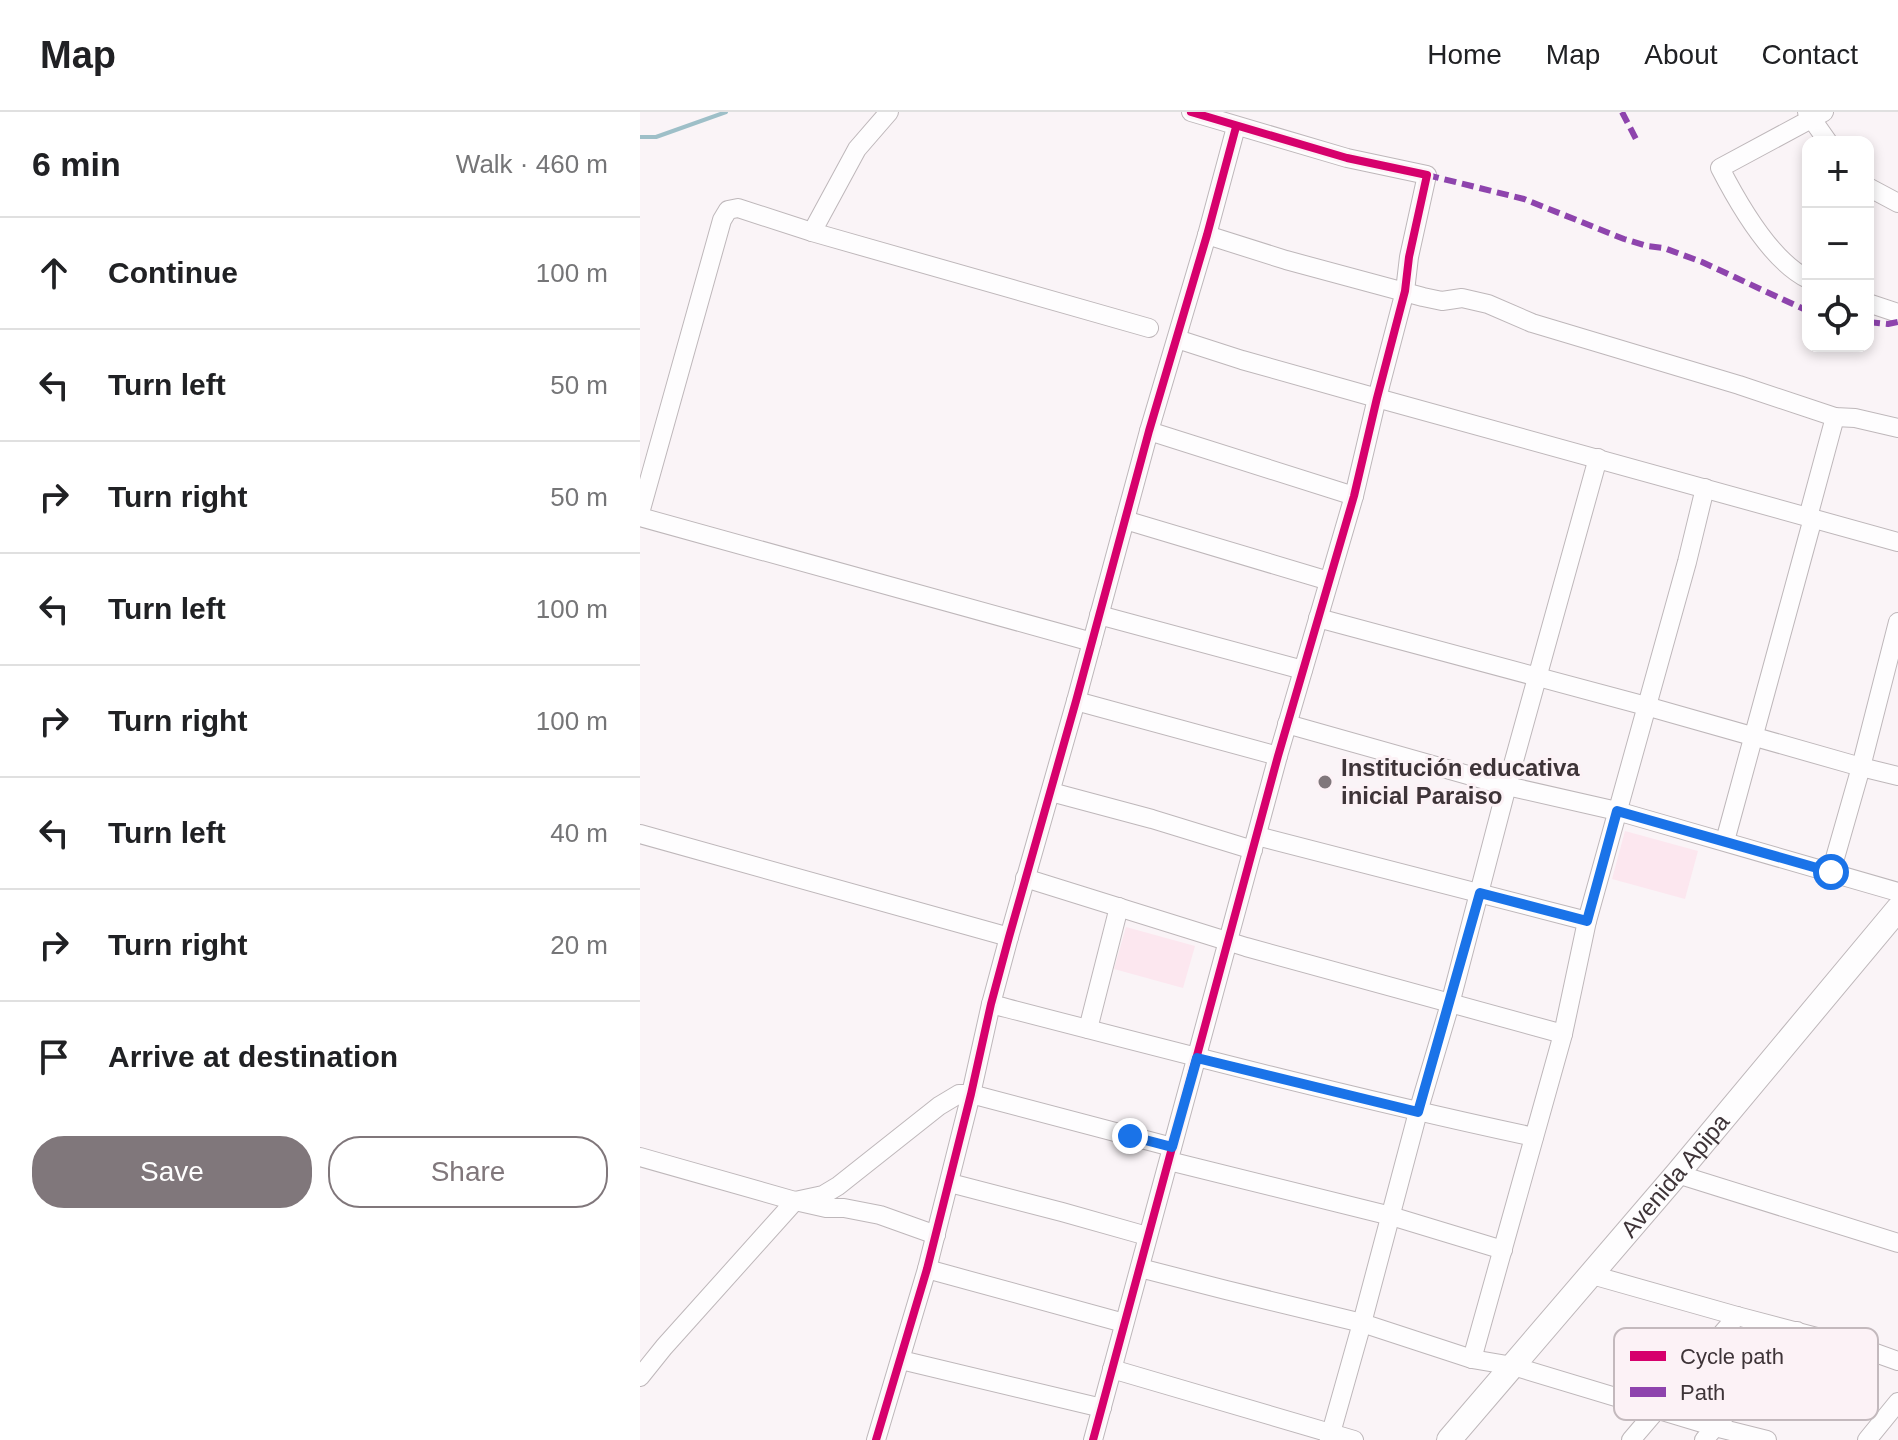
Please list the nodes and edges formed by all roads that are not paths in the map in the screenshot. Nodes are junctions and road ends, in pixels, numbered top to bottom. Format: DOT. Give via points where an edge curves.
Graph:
graph roads {
  1 [pos="889,112"];
  2 [pos="1191,112"];
  3 [pos="1814,115"];
  4 [pos="1236,127"];
  5 [pos="1825,136"];
  6 [pos="1874,190"];
  7 [pos="1898,203"];
  8 [pos="812,232"];
  9 [pos="1207,235"];
  10 [pos="1802,276"];
  11 [pos="1405,291"];
  12 [pos="1874,305"];
  13 [pos="1898,313"];
  14 [pos="1149,328"];
  15 [pos="1177,339"];
  16 [pos="1377,398"];
  17 [pos="1835,417"];
  18 [pos="1898,428"];
  19 [pos="1149,431"];
  20 [pos="1598,458"];
  21 [pos="1705,488"];
  22 [pos="1354,496"];
  23 [pos="640,515"];
  24 [pos="1810,518"];
  25 [pos="1125,520"];
  26 [pos="1898,542"];
  27 [pos="1329,581"];
  28 [pos="1099,615"];
  29 [pos="1318,618"];
  30 [pos="1898,622"];
  31 [pos="1092,642"];
  32 [pos="1303,670"];
  33 [pos="1538,677"];
  34 [pos="1076,701"];
  35 [pos="1646,706"];
  36 [pos="1287,724"];
  37 [pos="1753,737"];
  38 [pos="1278,756"];
  39 [pos="1861,767"];
  40 [pos="1898,776"];
  41 [pos="1507,786"];
  42 [pos="1051,792"];
  43 [pos="1617,811"];
  44 [pos="640,834"];
  45 [pos="1725,841"];
  46 [pos="1255,843"];
  47 [pos="1831,872"];
  48 [pos="1025,878"];
  49 [pos="1898,892"];
  50 [pos="1480,893"];
  51 [pos="1119,907"];
  52 [pos="1898,909"];
  53 [pos="1587,921"];
  54 [pos="1009,937"];
  55 [pos="1228,941"];
  56 [pos="991,1004"];
  57 [pos="1450,1004"];
  58 [pos="1088,1029"];
  59 [pos="1563,1034"];
  60 [pos="1197,1058"];
  61 [pos="971,1094"];
  62 [pos="1418,1112"];
  63 [pos="1534,1137"];
  64 [pos="1170,1154"];
  65 [pos="640,1157"];
  66 [pos="1677,1174"];
  67 [pos="950,1183"];
  68 [pos="795,1201"];
  69 [pos="1391,1216"];
  70 [pos="936,1235"];
  71 [pos="1147,1236"];
  72 [pos="1898,1243"];
  73 [pos="1503,1250"];
  74 [pos="1140,1268"];
  75 [pos="927,1269"];
  76 [pos="1592,1275"];
  77 [pos="1737,1316"];
  78 [pos="1124,1323"];
  79 [pos="1362,1323"];
  80 [pos="1727,1328"];
  81 [pos="1785,1328"];
  82 [pos="1878,1354"];
  83 [pos="1472,1359"];
  84 [pos="901,1360"];
  85 [pos="1898,1361"];
  86 [pos="1513,1366"];
  87 [pos="1112,1369"];
  88 [pos="640,1377"];
  89 [pos="1614,1397"];
  90 [pos="1898,1402"];
  91 [pos="1102,1408"];
  92 [pos="1649,1420"];
  93 [pos="1680,1420"];
  94 [pos="1710,1434"];
  95 [pos="1330,1436"];
  96 [pos="876,1440"];
  97 [pos="1093,1440"];
  98 [pos="1354,1440"];
  99 [pos="1449,1440"];
  100 [pos="1631,1440"];
  101 [pos="1767,1440"];
  102 [pos="1867,1440"];
  1 -- 8 [label="street" via="857,149"];
  2 -- 4 [label="street"];
  3 -- 5 [label="street"];
  3 -- 10 [label="street" via="1720,168 1739,207"];
  4 -- 9 [label="street"];
  4 -- 11 [label="street" via="1427,175"];
  6 -- 7 [label="street"];
  8 -- 14 [label="street"];
  8 -- 23 [label="street" via="738,208 728,210"];
  9 -- 11 [label="street"];
  9 -- 15 [label="street"];
  11 -- 16 [label="street"];
  11 -- 17 [label="street" via="1442,301 1462,298 1488,304 1532,323"];
  12 -- 13 [label="street"];
  15 -- 16 [label="street"];
  15 -- 19 [label="street"];
  16 -- 20 [label="street"];
  16 -- 22 [label="street"];
  17 -- 18 [label="street"];
  17 -- 24 [label="street"];
  19 -- 22 [label="street"];
  19 -- 25 [label="street"];
  20 -- 21 [label="street"];
  20 -- 33 [label="street"];
  21 -- 24 [label="street"];
  21 -- 35 [label="street"];
  22 -- 27 [label="street"];
  23 -- 31 [label="street"];
  24 -- 26 [label="street"];
  24 -- 37 [label="street"];
  25 -- 27 [label="street"];
  25 -- 28 [label="street"];
  27 -- 29 [label="street"];
  28 -- 31 [label="street"];
  28 -- 32 [label="street"];
  29 -- 32 [label="street"];
  29 -- 33 [label="street"];
  30 -- 39 [label="street"];
  31 -- 34 [label="street"];
  32 -- 36 [label="street"];
  33 -- 35 [label="street"];
  33 -- 41 [label="street"];
  34 -- 38 [label="street"];
  34 -- 42 [label="street"];
  35 -- 37 [label="street"];
  35 -- 43 [label="street"];
  36 -- 38 [label="street"];
  36 -- 41 [label="street"];
  37 -- 39 [label="street"];
  37 -- 45 [label="street"];
  38 -- 46 [label="street"];
  39 -- 40 [label="street"];
  39 -- 47 [label="street"];
  41 -- 43 [label="street"];
  41 -- 50 [label="street"];
  42 -- 46 [label="street"];
  42 -- 48 [label="street"];
  43 -- 45 [label="street"];
  43 -- 53 [label="street"];
  44 -- 54 [label="street"];
  45 -- 47 [label="street"];
  46 -- 50 [label="street"];
  46 -- 55 [label="street"];
  47 -- 49 [label="street"];
  48 -- 51 [label="street"];
  48 -- 54 [label="street"];
  50 -- 53 [label="street"];
  50 -- 57 [label="street"];
  51 -- 55 [label="street"];
  51 -- 58 [label="street"];
  52 -- 66 [label="street, Avenida Apipa"];
  53 -- 59 [label="street"];
  54 -- 56 [label="street"];
  55 -- 57 [label="street"];
  55 -- 60 [label="street"];
  56 -- 58 [label="street"];
  56 -- 61 [label="street"];
  57 -- 59 [label="street"];
  57 -- 62 [label="street"];
  58 -- 60 [label="street"];
  59 -- 63 [label="street"];
  60 -- 62 [label="street"];
  60 -- 64 [label="street"];
  61 -- 64 [label="street"];
  61 -- 67 [label="street"];
  61 -- 68 [label="street" via="959,1094 939,1106 838,1186"];
  62 -- 63 [label="street"];
  62 -- 69 [label="street"];
  63 -- 73 [label="street"];
  64 -- 69 [label="street"];
  64 -- 71 [label="street"];
  65 -- 68 [label="street"];
  66 -- 72 [label="street"];
  66 -- 76 [label="street, Avenida Apipa"];
  67 -- 70 [label="street"];
  67 -- 71 [label="street"];
  68 -- 70 [label="street" via="880,1215"];
  68 -- 88 [label="street"];
  69 -- 73 [label="street"];
  69 -- 79 [label="street"];
  70 -- 75 [label="street"];
  71 -- 74 [label="street"];
  73 -- 83 [label="street"];
  74 -- 78 [label="street"];
  74 -- 79 [label="street"];
  75 -- 78 [label="street"];
  75 -- 84 [label="street"];
  76 -- 77 [label="street"];
  76 -- 86 [label="street, Avenida Apipa"];
  77 -- 80 [label="street"];
  77 -- 81 [label="street"];
  78 -- 87 [label="street"];
  79 -- 83 [label="street"];
  79 -- 95 [label="street"];
  82 -- 85 [label="street"];
  83 -- 86 [label="street"];
  84 -- 91 [label="street"];
  84 -- 96 [label="street"];
  86 -- 89 [label="street"];
  86 -- 99 [label="street, Avenida Apipa"];
  87 -- 91 [label="street"];
  87 -- 95 [label="street"];
  90 -- 102 [label="street"];
  91 -- 97 [label="street"];
  92 -- 100 [label="street"];
  93 -- 94 [label="street"];
  94 -- 101 [label="street"];
  95 -- 98 [label="street"];
}
